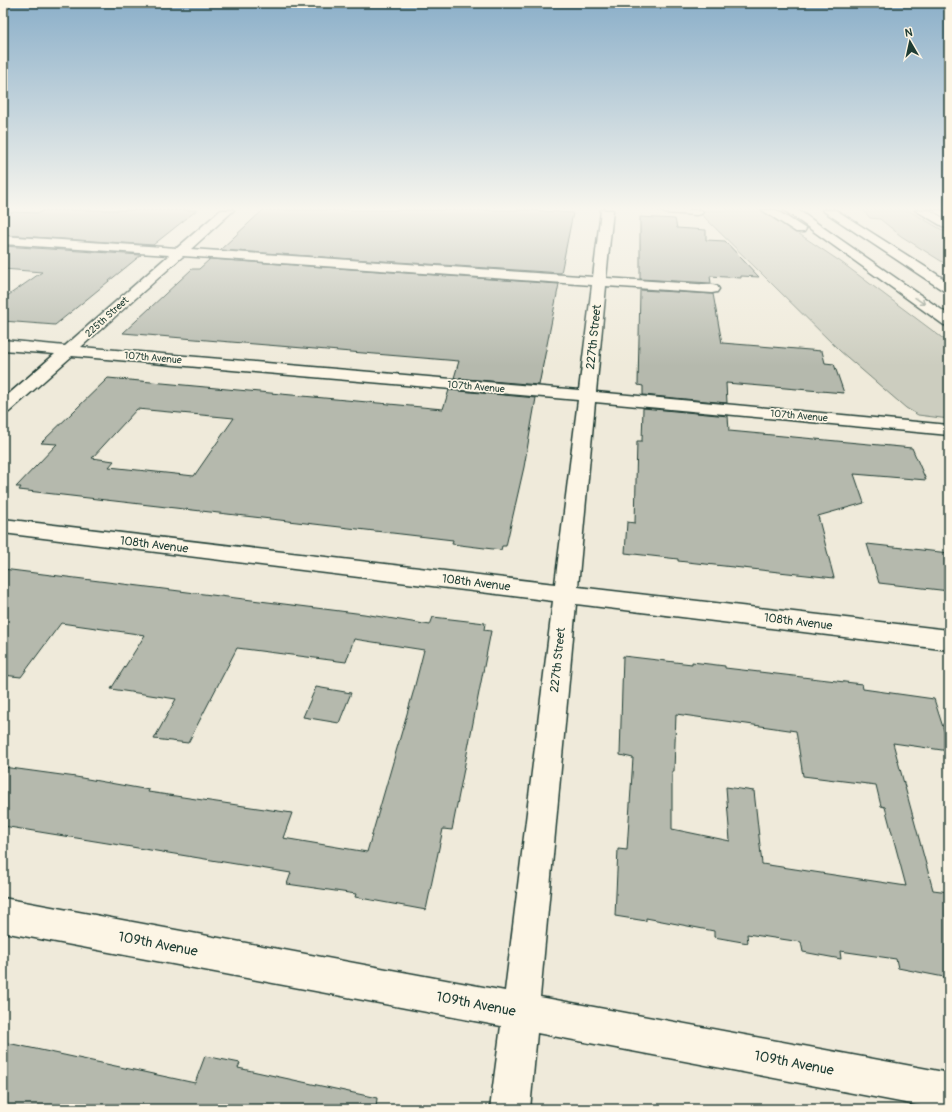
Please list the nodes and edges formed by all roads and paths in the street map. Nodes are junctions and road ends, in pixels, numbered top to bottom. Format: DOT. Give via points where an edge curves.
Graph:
graph roads {
  1 [pos="170,262"];
  2 [pos="324,262"];
  3 [pos="602,262"];
  4 [pos="861,262"];
  5 [pos="864,262"];
  6 [pos="909,262"];
  7 [pos="915,262"];
  8 [pos="877,271"];
  9 [pos="933,277"];
  10 [pos="600,281"];
  11 [pos="949,288"];
  12 [pos="712,289"];
  13 [pos="949,322"];
  14 [pos="3,345"];
  15 [pos="69,351"];
  16 [pos="587,396"];
  17 [pos="3,408"];
  18 [pos="949,430"];
  19 [pos="3,526"];
  20 [pos="566,594"];
  21 [pos="949,640"];
  22 [pos="3,915"];
  23 [pos="521,1013"];
  24 [pos="949,1092"];
  25 [pos="510,1109"];
  1 -- 15 [label="main road, 225th Street"];
  2 -- 10 [label="main road"];
  3 -- 10 [label="main road, 227th Street"];
  4 -- 8 [label="main road"];
  5 -- 8 [label="main road"];
  6 -- 9 [label="main road"];
  7 -- 9 [label="main road"];
  8 -- 13 [label="main road, one-way"];
  9 -- 11 [label="main road"];
  10 -- 12 [label="main road"];
  10 -- 16 [label="main road, 227th Street"];
  14 -- 15 [label="main road, 107th Avenue"];
  15 -- 16 [label="main road, 107th Avenue"];
  15 -- 17 [label="main road, 225th Street"];
  16 -- 18 [label="main road, 107th Avenue"];
  16 -- 20 [label="main road, 227th Street"];
  19 -- 20 [label="main road, 108th Avenue"];
  20 -- 21 [label="main road, 108th Avenue"];
  20 -- 23 [label="main road, 227th Street"];
  22 -- 23 [label="main road, 109th Avenue"];
  23 -- 24 [label="main road, 109th Avenue"];
  23 -- 25 [label="main road, 227th Street"];
}
